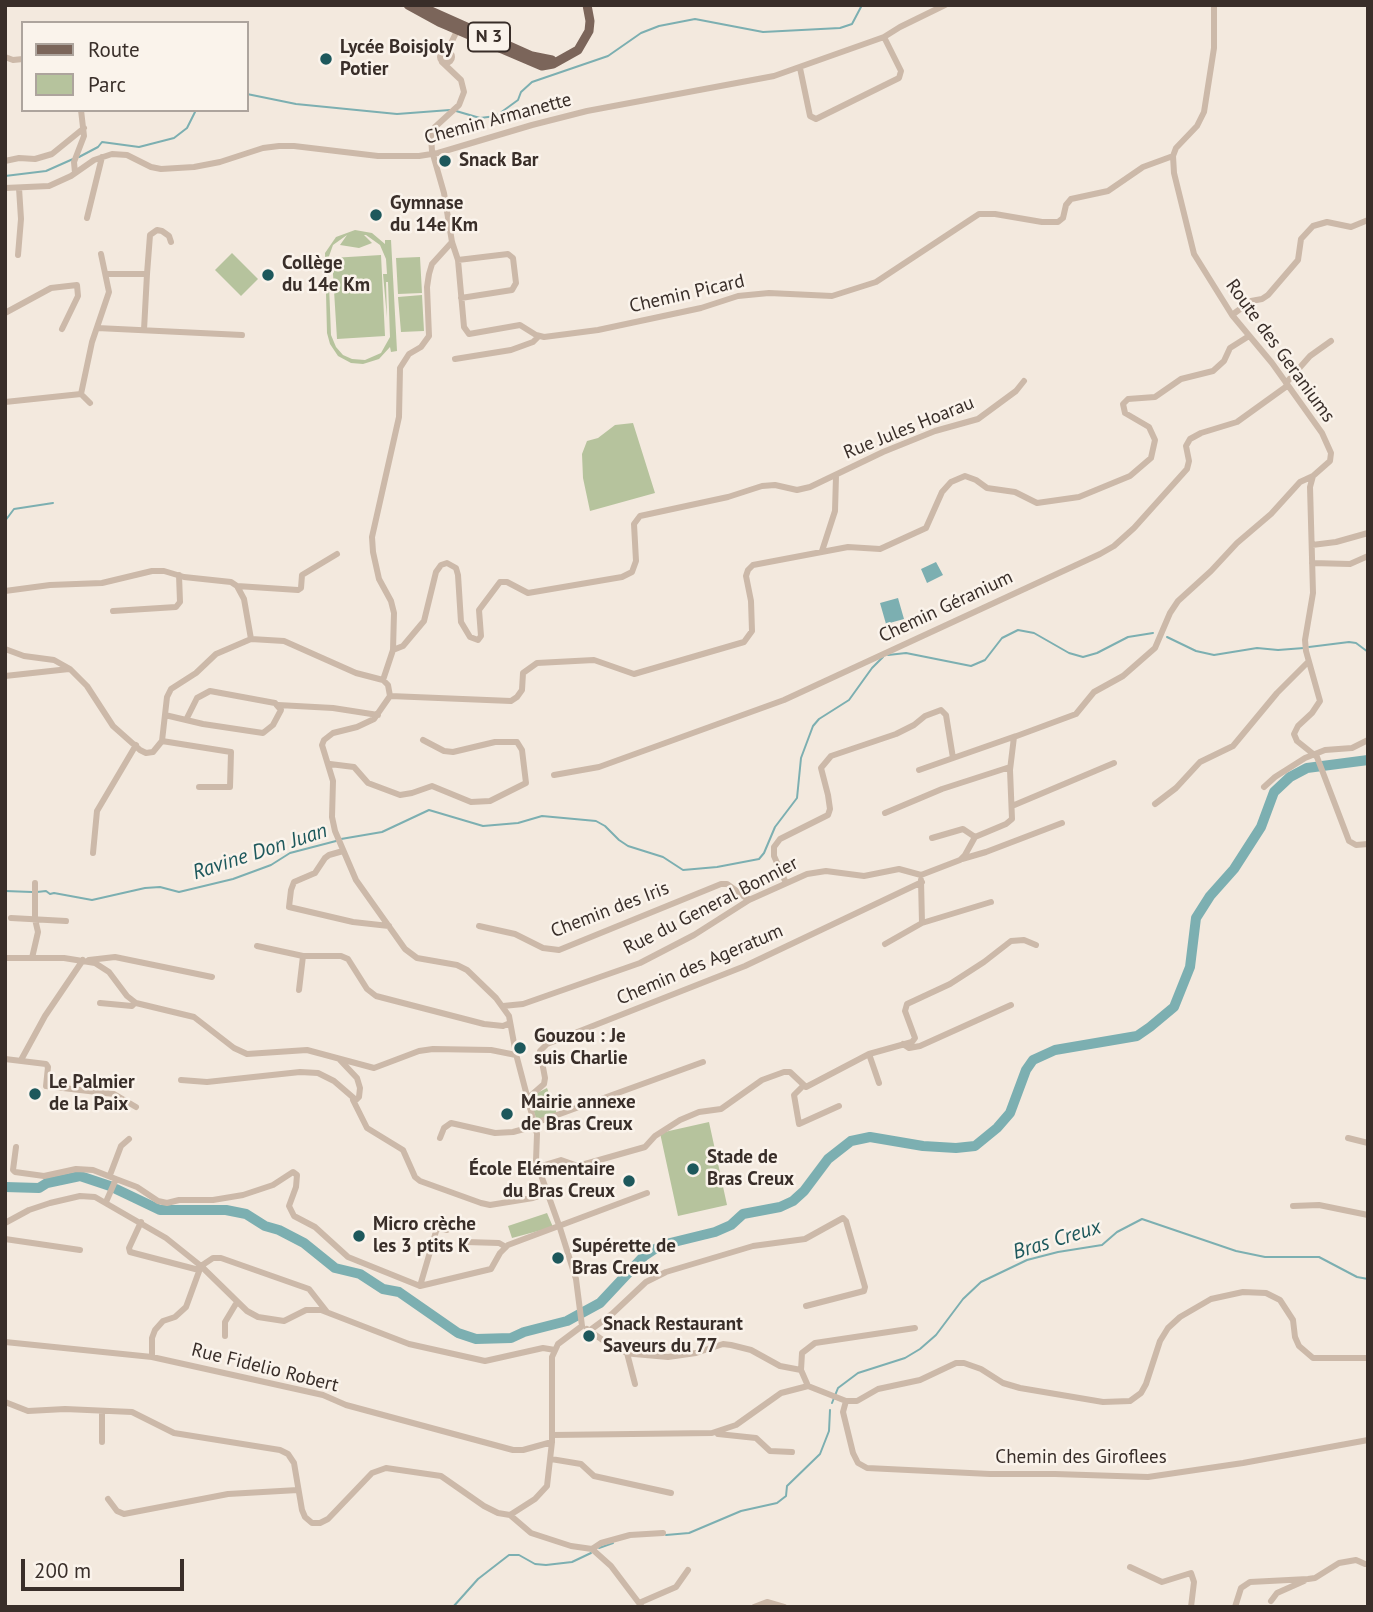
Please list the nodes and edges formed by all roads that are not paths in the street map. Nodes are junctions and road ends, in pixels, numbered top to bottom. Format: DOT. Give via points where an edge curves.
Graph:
graph roads {
  1 [pos="408,5"];
  2 [pos="419,5"];
  3 [pos="587,5"];
  4 [pos="945,5"];
  5 [pos="1214,5"];
  6 [pos="455,31"];
  7 [pos="884,37"];
  8 [pos="481,38"];
  9 [pos="800,68"];
  10 [pos="81,112"];
  11 [pos="84,128"];
  12 [pos="432,154"];
  13 [pos="102,156"];
  14 [pos="1173,156"];
  15 [pos="5,161"];
  16 [pos="75,173"];
  17 [pos="5,188"];
  18 [pos="19,188"];
  19 [pos="87,218"];
  20 [pos="1368,220"];
  21 [pos="171,242"];
  22 [pos="452,242"];
  23 [pos="101,254"];
  24 [pos="18,256"];
  25 [pos="458,260"];
  26 [pos="106,274"];
  27 [pos="148,274"];
  28 [pos="461,299"];
  29 [pos="5,313"];
  30 [pos="1232,315"];
  31 [pos="97,328"];
  32 [pos="62,329"];
  33 [pos="144,330"];
  34 [pos="242,335"];
  35 [pos="1249,336"];
  36 [pos="538,337"];
  37 [pos="1331,341"];
  38 [pos="455,359"];
  39 [pos="1024,381"];
  40 [pos="1286,384"];
  41 [pos="81,394"];
  42 [pos="5,402"];
  43 [pos="90,403"];
  44 [pos="836,476"];
  45 [pos="1313,476"];
  46 [pos="1368,533"];
  47 [pos="1312,545"];
  48 [pos="822,551"];
  49 [pos="337,554"];
  50 [pos="1368,556"];
  51 [pos="1312,563"];
  52 [pos="179,575"];
  53 [pos="237,586"];
  54 [pos="5,591"];
  55 [pos="113,611"];
  56 [pos="251,639"];
  57 [pos="5,649"];
  58 [pos="393,650"];
  59 [pos="1308,662"];
  60 [pos="70,669"];
  61 [pos="5,677"];
  62 [pos="383,680"];
  63 [pos="390,696"];
  64 [pos="278,705"];
  65 [pos="165,715"];
  66 [pos="378,715"];
  67 [pos="186,720"];
  68 [pos="1016,736"];
  69 [pos="423,740"];
  70 [pos="1368,740"];
  71 [pos="162,741"];
  72 [pos="136,745"];
  73 [pos="1316,754"];
  74 [pos="953,758"];
  75 [pos="1114,763"];
  76 [pos="330,764"];
  77 [pos="1010,767"];
  78 [pos="919,770"];
  79 [pos="554,775"];
  80 [pos="200,787"];
  81 [pos="1264,787"];
  82 [pos="1155,804"];
  83 [pos="1012,806"];
  84 [pos="885,813"];
  85 [pos="1062,822"];
  86 [pos="975,837"];
  87 [pos="932,838"];
  88 [pos="1368,844"];
  89 [pos="343,849"];
  90 [pos="93,853"];
  91 [pos="960,860"];
  92 [pos="921,878"];
  93 [pos="786,883"];
  94 [pos="35,889"];
  95 [pos="749,900"];
  96 [pos="991,902"];
  97 [pos="11,918"];
  98 [pos="35,919"];
  99 [pos="66,921"];
  100 [pos="922,923"];
  101 [pos="389,926"];
  102 [pos="479,926"];
  103 [pos="884,944"];
  104 [pos="1036,945"];
  105 [pos="257,946"];
  106 [pos="303,956"];
  107 [pos="5,958"];
  108 [pos="32,958"];
  109 [pos="85,960"];
  110 [pos="212,977"];
  111 [pos="299,990"];
  112 [pos="100,1003"];
  113 [pos="135,1003"];
  114 [pos="1011,1005"];
  115 [pos="503,1006"];
  116 [pos="510,1023"];
  117 [pos="903,1044"];
  118 [pos="516,1055"];
  119 [pos="869,1055"];
  120 [pos="339,1058"];
  121 [pos="5,1059"];
  122 [pos="22,1060"];
  123 [pos="703,1062"];
  124 [pos="181,1080"];
  125 [pos="879,1083"];
  126 [pos="803,1086"];
  127 [pos="528,1098"];
  128 [pos="353,1100"];
  129 [pos="839,1105"];
  130 [pos="136,1107"];
  131 [pos="535,1124"];
  132 [pos="440,1138"];
  133 [pos="1348,1138"];
  134 [pos="129,1139"];
  135 [pos="1368,1143"];
  136 [pos="16,1147"];
  137 [pos="538,1167"];
  138 [pos="113,1177"];
  139 [pos="647,1193"];
  140 [pos="548,1194"];
  141 [pos="106,1202"];
  142 [pos="1293,1206"];
  143 [pos="1368,1215"];
  144 [pos="141,1222"];
  145 [pos="5,1223"];
  146 [pos="561,1228"];
  147 [pos="447,1230"];
  148 [pos="5,1239"];
  149 [pos="466,1242"];
  150 [pos="506,1247"];
  151 [pos="80,1250"];
  152 [pos="200,1268"];
  153 [pos="420,1286"];
  154 [pos="237,1302"];
  155 [pos="806,1306"];
  156 [pos="327,1312"];
  157 [pos="584,1326"];
  158 [pos="915,1328"];
  159 [pos="225,1336"];
  160 [pos="5,1342"];
  161 [pos="555,1350"];
  162 [pos="627,1353"];
  163 [pos="152,1357"];
  164 [pos="1368,1358"];
  165 [pos="801,1370"];
  166 [pos="635,1384"];
  167 [pos="808,1386"];
  168 [pos="843,1400"];
  169 [pos="5,1402"];
  170 [pos="102,1411"];
  171 [pos="712,1433"];
  172 [pos="552,1438"];
  173 [pos="1368,1440"];
  174 [pos="102,1442"];
  175 [pos="792,1452"];
  176 [pos="551,1459"];
  177 [pos="298,1490"];
  178 [pos="671,1493"];
  179 [pos="108,1499"];
  180 [pos="510,1515"];
  181 [pos="663,1533"];
  182 [pos="592,1549"];
  183 [pos="1367,1566"];
  184 [pos="1130,1567"];
  185 [pos="688,1570"];
  186 [pos="1308,1580"];
  187 [pos="1271,1601"];
  188 [pos="641,1605"];
  189 [pos="754,1607"];
  190 [pos="784,1607"];
  191 [pos="1191,1607"];
  192 [pos="1236,1607"];
  1 -- 6 [label="main road"];
  2 -- 6 [label="main road, N 3"];
  3 -- 8 [label="main road, N 3" via="590,21 578,50 542,66"];
  4 -- 7 [label="street, Chemin Armanette"];
  5 -- 14 [label="street" via="1214,48 1204,112"];
  6 -- 8 [label="main road, N 3"];
  6 -- 8 [label="main road"];
  6 -- 12 [label="street" via="448,50 452,55 446,62 464,85 463,96 439,121 431,136"];
  7 -- 9 [label="street, Chemin Armanette"];
  7 -- 9 [label="street" via="901,71 898,78 816,119 810,116"];
  9 -- 12 [label="street, Chemin Armanette" via="555,118"];
  10 -- 11 [label="street"];
  11 -- 15 [label="street" via="52,154"];
  11 -- 16 [label="street"];
  12 -- 13 [label="street, Chemin Armanette" via="378,156 279,146 220,162 162,169 127,155"];
  12 -- 22 [label="street"];
  13 -- 16 [label="street"];
  13 -- 19 [label="street"];
  14 -- 30 [label="street, Route des Geraniums" via="1194,254"];
  14 -- 36 [label="street, Chemin Picard" via="1143,167 1108,191 1071,199 1058,222 979,214 868,286 822,297 738,296 598,330"];
  16 -- 18 [label="street" via="49,186"];
  17 -- 18 [label="street"];
  18 -- 24 [label="street"];
  20 -- 30 [label="street" via="1351,226 1326,222 1313,226 1301,239 1298,260 1268,295"];
  21 -- 27 [label="street" via="162,231 150,235"];
  22 -- 25 [label="street"];
  22 -- 58 [label="street" via="429,274 429,336 400,368 399,416 372,537 379,579 394,612"];
  23 -- 26 [label="street"];
  25 -- 28 [label="street"];
  25 -- 28 [label="street" via="508,254 513,258 516,283 512,290"];
  26 -- 27 [label="street"];
  26 -- 31 [label="street" via="109,292"];
  27 -- 33 [label="street"];
  28 -- 36 [label="street, Chemin Picard" via="467,332 520,325"];
  29 -- 32 [label="street" via="51,288 76,285 78,296"];
  30 -- 35 [label="street, Route des Geraniums"];
  31 -- 33 [label="street"];
  31 -- 41 [label="street"];
  33 -- 34 [label="street"];
  35 -- 40 [label="street, Route des Geraniums"];
  35 -- 48 [label="street" via="1230,348 1213,371 1181,379 1155,397 1125,401 1125,413 1149,427 1155,440 1151,458 1130,477 1089,494 1037,503 1014,492 987,488 965,476 942,492 924,529 880,549"];
  36 -- 38 [label="street, Chemin Picard" via="520,347"];
  37 -- 40 [label="street" via="1310,356"];
  39 -- 44 [label="street, Rue Jules Hoarau" via="986,415 883,452"];
  40 -- 45 [label="street, Route des Geraniums" via="1331,453 1330,461"];
  40 -- 79 [label="street, Chemin Géranium" via="1237,422 1190,439 1187,469 1134,528 1100,554 784,700 599,767"];
  41 -- 42 [label="street"];
  41 -- 43 [label="street"];
  44 -- 48 [label="street" via="835,510"];
  44 -- 58 [label="street, Rue Jules Hoarau" via="797,490 762,486 639,516 634,524 636,561 632,572 528,593 500,582 479,610 478,640 463,626 458,575 447,563 436,572 424,621 403,646"];
  45 -- 47 [label="street, Route des Geraniums"];
  45 -- 68 [label="street" via="1300,482 1186,592 1173,607 1155,648 1123,676 1094,692 1076,714"];
  46 -- 47 [label="street"];
  47 -- 51 [label="street, Route des Geraniums"];
  48 -- 63 [label="street" via="750,567 746,576 752,631 744,642 634,674 594,660 537,663 523,673 522,690 511,701"];
  49 -- 53 [label="street" via="302,575 298,590"];
  50 -- 51 [label="street" via="1350,564"];
  51 -- 59 [label="street, Route des Geraniums" via="1312,608 1305,640"];
  52 -- 53 [label="street"];
  52 -- 54 [label="street" via="152,571 102,583"];
  52 -- 55 [label="street" via="176,607"];
  53 -- 56 [label="street"];
  56 -- 62 [label="street" via="284,641"];
  56 -- 65 [label="street" via="224,649 175,685 167,696"];
  57 -- 60 [label="street" via="54,660"];
  58 -- 62 [label="street"];
  59 -- 73 [label="street, Route des Geraniums" via="1320,701 1294,736"];
  59 -- 82 [label="street" via="1233,746 1200,762"];
  60 -- 61 [label="street"];
  60 -- 72 [label="street" via="113,726"];
  62 -- 63 [label="street"];
  63 -- 66 [label="street"];
  64 -- 66 [label="street"];
  64 -- 67 [label="street" via="210,691 192,704"];
  64 -- 67 [label="street" via="281,713 263,733"];
  65 -- 67 [label="street"];
  65 -- 71 [label="street"];
  66 -- 76 [label="street" via="366,724 326,737 322,744"];
  68 -- 74 [label="street"];
  68 -- 77 [label="street"];
  69 -- 76 [label="street" via="453,752 517,742 527,780 523,787 481,803 432,786 400,794 368,783 354,767"];
  70 -- 73 [label="street" via="1352,748"];
  71 -- 72 [label="street" via="153,752"];
  71 -- 80 [label="street" via="231,752 230,787"];
  72 -- 90 [label="street" via="97,811"];
  73 -- 81 [label="street"];
  73 -- 88 [label="street, Route des Geraniums" via="1349,841"];
  74 -- 78 [label="street"];
  74 -- 93 [label="street" via="946,715 941,710 896,734 831,755 821,768 828,815 780,839 774,847"];
  75 -- 83 [label="street"];
  76 -- 89 [label="street" via="332,817"];
  77 -- 83 [label="street"];
  77 -- 84 [label="street"];
  83 -- 86 [label="street" via="1010,821"];
  85 -- 91 [label="street, Rue du General Bonnier"];
  86 -- 87 [label="street" via="963,829"];
  86 -- 91 [label="street"];
  89 -- 101 [label="street" via="356,880"];
  89 -- 101 [label="street" via="325,858 315,873 297,879 289,907"];
  91 -- 92 [label="street, Rue du General Bonnier"];
  92 -- 93 [label="street, Rue du General Bonnier" via="899,869 864,876 819,871"];
  92 -- 100 [label="street"];
  92 -- 127 [label="street, Chemin des Ageratum" via="745,966 547,1044 540,1051 544,1084"];
  93 -- 95 [label="street, Rue du General Bonnier"];
  94 -- 98 [label="street"];
  95 -- 102 [label="street, Chemin des Iris" via="721,884 559,950"];
  95 -- 115 [label="street, Rue du General Bonnier" via="640,963 523,1004"];
  96 -- 100 [label="street"];
  97 -- 98 [label="street"];
  98 -- 99 [label="street"];
  98 -- 108 [label="street" via="38,932"];
  100 -- 103 [label="street"];
  101 -- 115 [label="street" via="411,955 467,970"];
  104 -- 117 [label="street" via="1011,941 961,976 909,1003 905,1011 915,1039"];
  105 -- 106 [label="street"];
  106 -- 111 [label="street"];
  106 -- 116 [label="street" via="348,959 367,989 381,998 484,1024"];
  107 -- 108 [label="street"];
  108 -- 109 [label="street"];
  109 -- 110 [label="street" via="115,957"];
  109 -- 113 [label="street" via="109,972"];
  109 -- 122 [label="street" via="45,1016"];
  112 -- 113 [label="street"];
  113 -- 120 [label="street" via="194,1017 247,1054 294,1049"];
  114 -- 117 [label="street" via="920,1046"];
  115 -- 116 [label="street"];
  116 -- 118 [label="street"];
  117 -- 119 [label="street"];
  118 -- 120 [label="street" via="433,1049 374,1068"];
  118 -- 127 [label="street"];
  119 -- 125 [label="street"];
  119 -- 126 [label="street"];
  120 -- 128 [label="street" via="357,1078 359,1097"];
  121 -- 122 [label="street"];
  122 -- 130 [label="street" via="46,1064 46,1086 114,1094"];
  123 -- 131 [label="street"];
  124 -- 128 [label="street" via="318,1073"];
  126 -- 129 [label="street" via="794,1095 799,1124"];
  126 -- 137 [label="street" via="790,1072 784,1072 762,1080 721,1108 680,1119 645,1147 578,1166 561,1160"];
  127 -- 131 [label="street"];
  128 -- 140 [label="street" via="367,1128 403,1150 420,1181 490,1205"];
  131 -- 132 [label="street" via="495,1133 451,1123"];
  131 -- 137 [label="street"];
  133 -- 135 [label="street"];
  134 -- 138 [label="street" via="121,1146"];
  136 -- 138 [label="street" via="15,1172 44,1176 76,1169"];
  137 -- 140 [label="street"];
  138 -- 141 [label="street"];
  138 -- 153 [label="street" via="167,1203 243,1195 295,1173 289,1206 294,1216 315,1227 348,1257"];
  139 -- 146 [label="street"];
  140 -- 146 [label="street"];
  141 -- 144 [label="street"];
  141 -- 145 [label="street" via="89,1196 71,1198 29,1210"];
  142 -- 143 [label="street" via="1319,1205"];
  144 -- 152 [label="street"];
  144 -- 152 [label="street" via="130,1252"];
  146 -- 150 [label="street"];
  146 -- 157 [label="street"];
  147 -- 153 [label="street" via="434,1227"];
  148 -- 151 [label="street"];
  149 -- 150 [label="street"];
  150 -- 153 [label="street" via="491,1269"];
  152 -- 154 [label="street"];
  152 -- 156 [label="street" via="216,1257 309,1289"];
  152 -- 163 [label="street" via="186,1307 155,1330"];
  154 -- 156 [label="street" via="252,1314 278,1321 306,1310"];
  154 -- 159 [label="street" via="225,1322"];
  155 -- 157 [label="street" via="864,1291 843,1218 805,1239 753,1246 666,1272 646,1282 612,1314"];
  156 -- 161 [label="street" via="401,1342 485,1361 543,1348"];
  157 -- 161 [label="street"];
  157 -- 162 [label="street"];
  158 -- 165 [label="street" via="815,1343 802,1353"];
  160 -- 163 [label="street, Rue Fidelio Robert"];
  161 -- 172 [label="street"];
  162 -- 165 [label="street" via="667,1357 723,1344"];
  162 -- 166 [label="street"];
  163 -- 172 [label="street, Rue Fidelio Robert" via="324,1395 513,1450"];
  164 -- 168 [label="street" via="1314,1358 1299,1346 1293,1321 1280,1300 1266,1293 1243,1292 1211,1299 1168,1328 1141,1394 1130,1401 1103,1402 1020,1388 964,1363 920,1380 878,1389 857,1401"];
  165 -- 167 [label="street"];
  167 -- 168 [label="street"];
  167 -- 171 [label="street" via="781,1393 736,1425"];
  168 -- 173 [label="street, Chemin des Giroflees" via="853,1453 867,1468 1148,1477"];
  169 -- 170 [label="street" via="28,1411"];
  170 -- 174 [label="street"];
  170 -- 177 [label="street" via="137,1413 174,1433 284,1452 295,1466"];
  171 -- 172 [label="street, Rue Fidelio Robert"];
  171 -- 175 [label="street, Rue Fidelio Robert" via="756,1438 770,1451"];
  172 -- 176 [label="street"];
  176 -- 178 [label="street" via="581,1464 594,1476"];
  176 -- 180 [label="street" via="543,1492"];
  177 -- 179 [label="street" via="228,1493 124,1514"];
  177 -- 180 [label="street" via="305,1517 320,1523 372,1473 386,1468 449,1480 491,1510"];
  180 -- 182 [label="street" via="531,1533"];
  181 -- 182 [label="street" via="630,1535"];
  182 -- 188 [label="street"];
  183 -- 186 [label="street" via="1356,1560 1339,1563"];
  184 -- 191 [label="street" via="1162,1582 1191,1573"];
  185 -- 188 [label="street" via="676,1587"];
  186 -- 187 [label="street" via="1280,1590"];
  186 -- 192 [label="street" via="1250,1582 1241,1588"];
  189 -- 190 [label="street" via="767,1602"];
}
